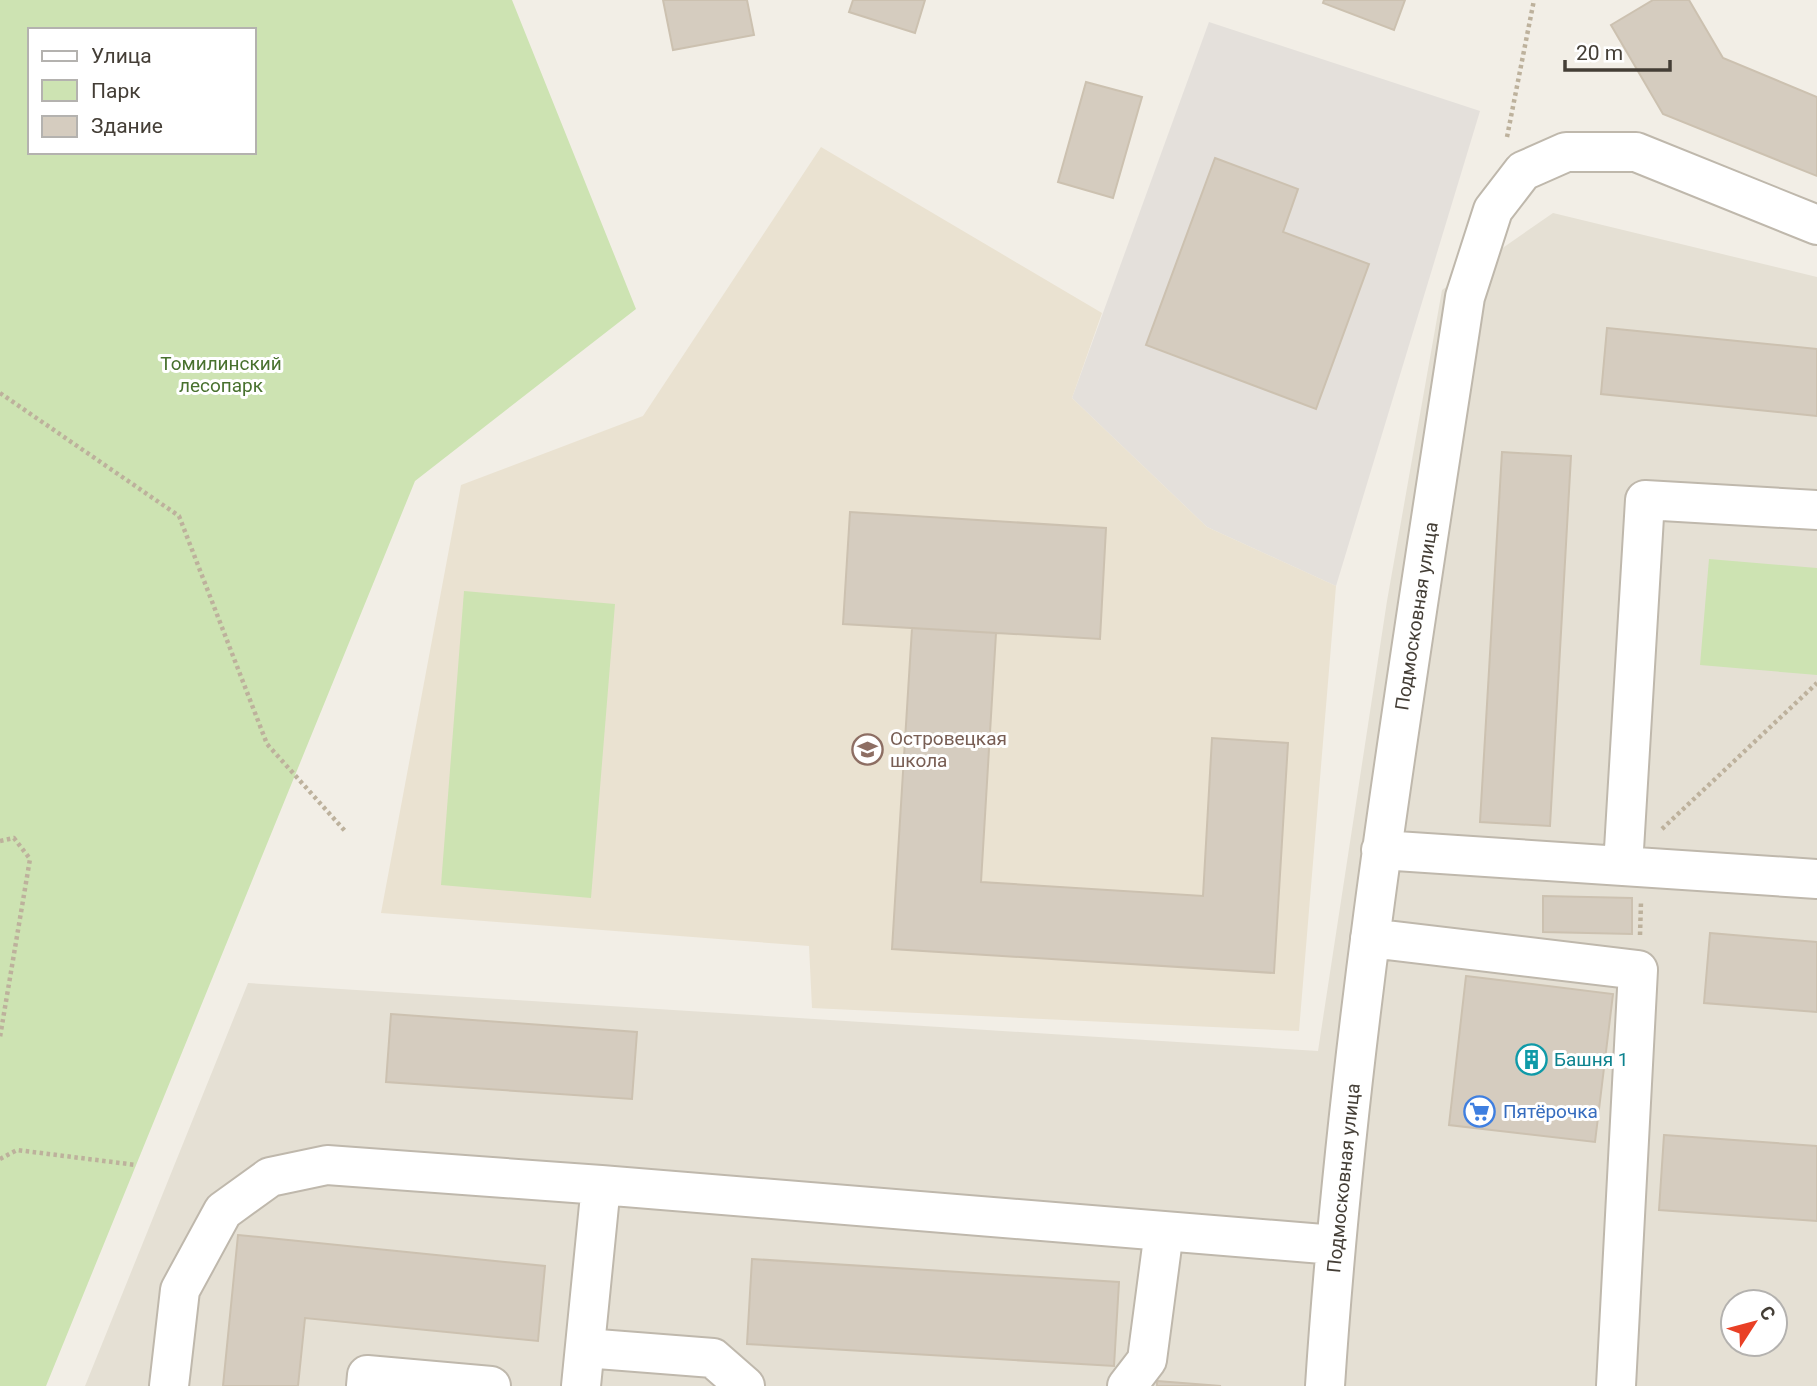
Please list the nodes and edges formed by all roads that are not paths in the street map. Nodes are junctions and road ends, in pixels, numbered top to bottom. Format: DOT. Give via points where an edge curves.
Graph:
graph roads {
  1 [pos="1817,225"];
  2 [pos="1817,510"];
  3 [pos="1381,849"];
  4 [pos="1623,866"];
  5 [pos="1817,879"];
  6 [pos="1370,937"];
  7 [pos="601,1185"];
  8 [pos="1164,1231"];
  9 [pos="1335,1245"];
  10 [pos="585,1348"];
  11 [pos="169,1386"];
  12 [pos="366,1386"];
  13 [pos="491,1386"];
  14 [pos="581,1386"];
  15 [pos="746,1386"];
  16 [pos="1127,1386"];
  17 [pos="1325,1386"];
  18 [pos="1616,1386"];
  1 -- 3 [label="street, Подмосковная улица" via="1636,152 1566,152 1523,171 1493,210 1465,297"];
  2 -- 4 [label="street" via="1645,500"];
  3 -- 4 [label="street"];
  3 -- 6 [label="street, Подмосковная улица"];
  4 -- 5 [label="street"];
  6 -- 9 [label="street, Подмосковная улица"];
  6 -- 18 [label="street" via="1638,970"];
  7 -- 8 [label="street"];
  7 -- 10 [label="street"];
  7 -- 11 [label="street" via="327,1165 270,1177 223,1211 180,1290"];
  8 -- 9 [label="street"];
  8 -- 16 [label="street" via="1147,1360"];
  9 -- 17 [label="street, Подмосковная улица"];
  10 -- 14 [label="street"];
  10 -- 15 [label="street" via="713,1358"];
  12 -- 13 [label="street" via="367,1375"];
}
